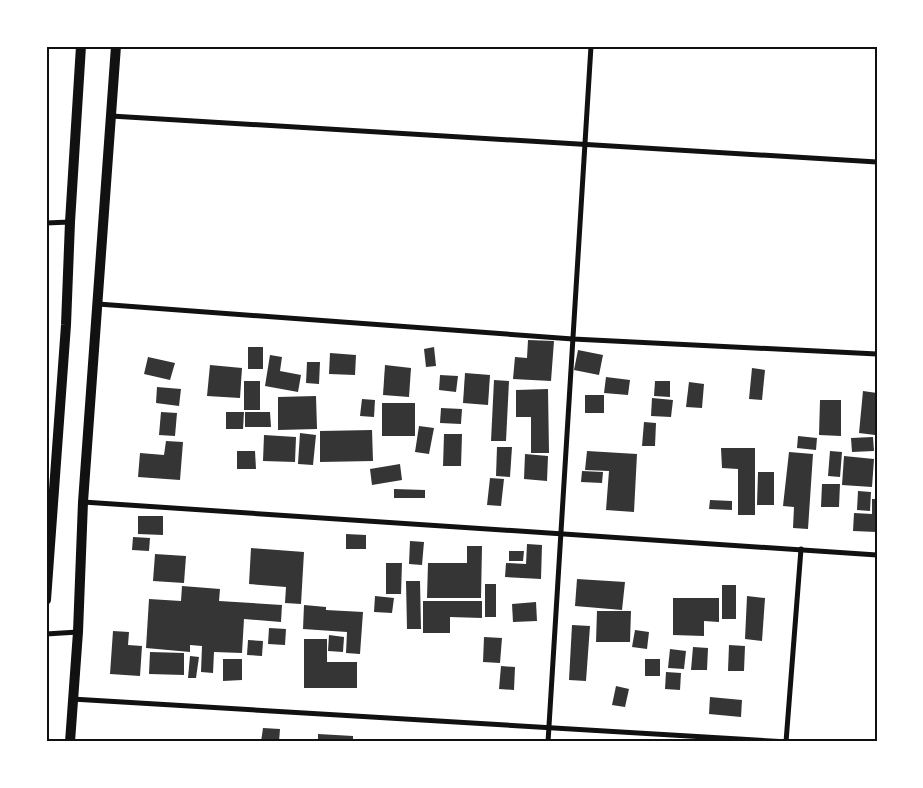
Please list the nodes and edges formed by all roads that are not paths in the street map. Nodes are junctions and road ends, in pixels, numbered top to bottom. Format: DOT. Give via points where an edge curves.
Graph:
graph roads {
  1 [pos="81,46"];
  2 [pos="116,46"];
  3 [pos="591,46"];
  4 [pos="111,116"];
  5 [pos="585,145"];
  6 [pos="877,162"];
  7 [pos="70,222"];
  8 [pos="46,223"];
  9 [pos="98,304"];
  10 [pos="573,339"];
  11 [pos="877,354"];
  12 [pos="83,502"];
  13 [pos="561,533"];
  14 [pos="801,549"];
  15 [pos="877,555"];
  16 [pos="46,600"];
  17 [pos="78,632"];
  18 [pos="46,634"];
  19 [pos="72,699"];
  20 [pos="549,729"];
  21 [pos="70,742"];
  22 [pos="548,742"];
  23 [pos="787,742"];
  1 -- 7 [label="main road"];
  2 -- 4 [label="main road"];
  3 -- 5 [label="street"];
  4 -- 5 [label="street"];
  4 -- 9 [label="main road"];
  5 -- 6 [label="street"];
  5 -- 10 [label="street"];
  7 -- 8 [label="street"];
  7 -- 16 [label="main road" via="66,325"];
  9 -- 10 [label="street"];
  9 -- 12 [label="main road"];
  10 -- 11 [label="street"];
  10 -- 13 [label="street"];
  12 -- 13 [label="street"];
  12 -- 17 [label="main road"];
  13 -- 14 [label="street"];
  13 -- 20 [label="street"];
  14 -- 15 [label="street"];
  14 -- 23 [label="street"];
  17 -- 18 [label="street"];
  17 -- 19 [label="main road"];
  19 -- 20 [label="street"];
  19 -- 21 [label="main road"];
  20 -- 22 [label="street"];
  20 -- 23 [label="street"];
}
